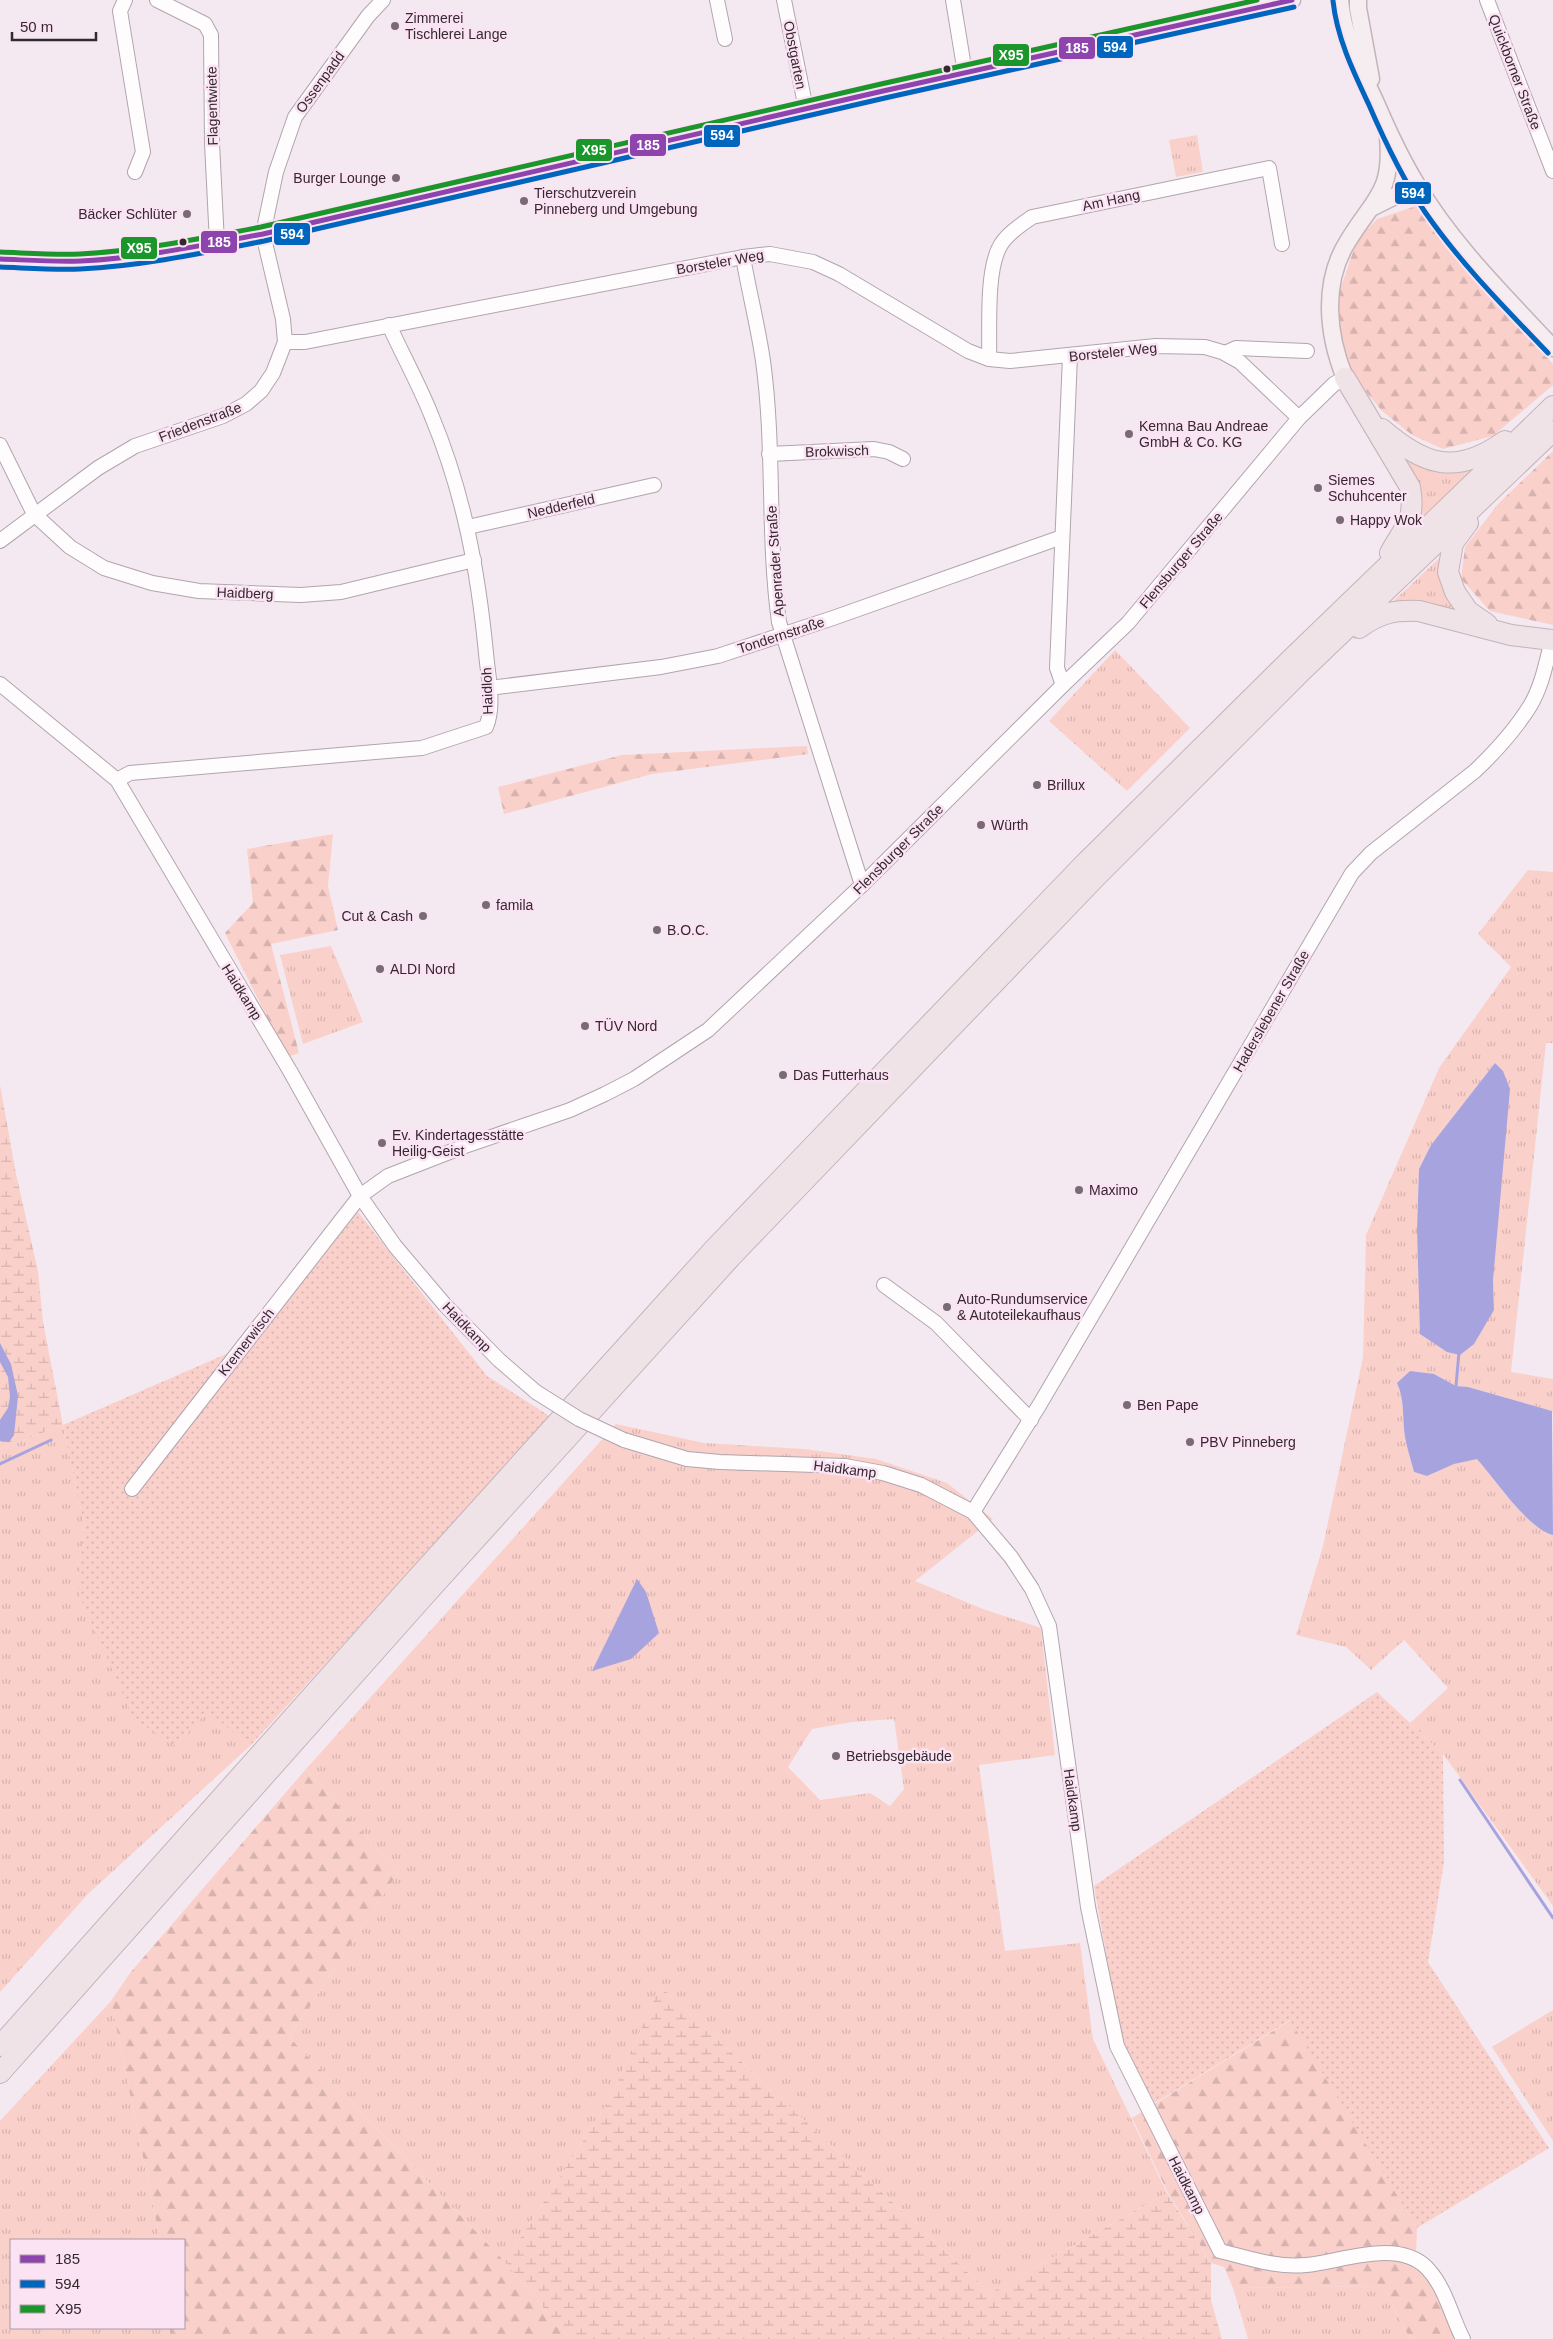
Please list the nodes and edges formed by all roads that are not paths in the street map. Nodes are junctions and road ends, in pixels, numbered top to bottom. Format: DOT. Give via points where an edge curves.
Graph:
graph roads {
  1 [pos="125,0"];
  2 [pos="157,0"];
  3 [pos="384,0"];
  4 [pos="717,0"];
  5 [pos="784,0"];
  6 [pos="953,0"];
  7 [pos="1292,0"];
  8 [pos="1340,0"];
  9 [pos="1358,0"];
  10 [pos="1487,0"];
  11 [pos="725,39"];
  12 [pos="965,73"];
  13 [pos="1376,104"];
  14 [pos="806,109"];
  15 [pos="1387,128"];
  16 [pos="1409,170"];
  17 [pos="1553,171"];
  18 [pos="135,172"];
  19 [pos="1417,185"];
  20 [pos="1384,188"];
  21 [pos="1373,207"];
  22 [pos="263,234"];
  23 [pos="217,243"];
  24 [pos="1282,244"];
  25 [pos="743,257"];
  26 [pos="0,259"];
  27 [pos="389,325"];
  28 [pos="285,342"];
  29 [pos="1553,348"];
  30 [pos="1307,350"];
  31 [pos="1225,353"];
  32 [pos="1070,356"];
  33 [pos="990,359"];
  34 [pos="1345,378"];
  35 [pos="1552,407"];
  36 [pos="1299,418"];
  37 [pos="1371,420"];
  38 [pos="1553,430"];
  39 [pos="0,445"];
  40 [pos="769,454"];
  41 [pos="903,459"];
  42 [pos="1507,474"];
  43 [pos="654,485"];
  44 [pos="34,514"];
  45 [pos="468,527"];
  46 [pos="1062,537"];
  47 [pos="0,540"];
  48 [pos="474,560"];
  49 [pos="1382,571"];
  50 [pos="1496,631"];
  51 [pos="783,635"];
  52 [pos="1553,640"];
  53 [pos="1303,670"];
  54 [pos="0,684"];
  55 [pos="1063,685"];
  56 [pos="489,688"];
  57 [pos="117,780"];
  58 [pos="862,885"];
  59 [pos="360,1196"];
  60 [pos="884,1285"];
  61 [pos="1031,1420"];
  62 [pos="132,1489"];
  63 [pos="973,1512"];
  64 [pos="0,2046"];
  65 [pos="0,2072"];
  66 [pos="1463,2339"];
  1 -- 18 [label="street" via="120,11 143,152"];
  2 -- 23 [label="street, Flagentwiete" via="205,24 211,35"];
  3 -- 22 [label="street, Ossenpadd" via="368,16 295,117 276,172"];
  4 -- 11 [label="street"];
  5 -- 14 [label="street, Obstgarten"];
  6 -- 12 [label="street"];
  7 -- 12 [label="main road"];
  8 -- 13 [label="main road" via="1341,16 1358,68"];
  9 -- 13 [label="main road"];
  10 -- 17 [label="street, Quickborner Straße"];
  12 -- 14 [label="main road"];
  13 -- 15 [label="main road"];
  14 -- 22 [label="main road"];
  15 -- 16 [label="main road"];
  15 -- 20 [label="main road" via="1389,162"];
  16 -- 19 [label="main road"];
  16 -- 20 [label="main road"];
  19 -- 21 [label="main road"];
  19 -- 29 [label="main road" via="1474,262"];
  20 -- 21 [label="main road"];
  21 -- 34 [label="main road" via="1346,243 1336,266 1330,296 1332,331"];
  22 -- 23 [label="main road"];
  22 -- 28 [label="street, Friedenstraße" via="283,319"];
  23 -- 26 [label="main road" via="94,260"];
  24 -- 33 [label="street, Am Hang" via="1269,168 1032,217 1016,228 999,247 992,268"];
  25 -- 27 [label="street, Borsteler Weg"];
  25 -- 33 [label="street, Borsteler Weg" via="770,254 813,262 839,274 968,351"];
  25 -- 40 [label="street, Apenrader Straße" via="763,362"];
  27 -- 28 [label="street, Borsteler Weg" via="305,342"];
  27 -- 45 [label="street, Haidloh" via="432,417"];
  28 -- 44 [label="street, Friedenstraße" via="273,373 261,391 246,404 223,416 136,446 98,468"];
  30 -- 31 [label="street, Borsteler Weg" via="1236,348"];
  31 -- 32 [label="street, Borsteler Weg" via="1205,347 1156,346"];
  31 -- 36 [label="street, Borsteler Weg" via="1240,362"];
  32 -- 33 [label="street, Borsteler Weg" via="1010,361"];
  32 -- 46 [label="street"];
  34 -- 36 [label="street, Flensburger Straße" via="1334,384"];
  34 -- 37 [label="highway"];
  35 -- 37 [label="highway" via="1489,452 1455,463 1426,458 1402,446"];
  35 -- 49 [label="highway"];
  36 -- 55 [label="street, Flensburger Straße" via="1128,623"];
  37 -- 49 [label="highway" via="1410,488 1412,503 1412,517"];
  38 -- 42 [label="highway"];
  39 -- 44 [label="street"];
  40 -- 41 [label="street, Brokwisch" via="874,449"];
  40 -- 51 [label="street, Apenrader Straße" via="774,588"];
  42 -- 50 [label="highway" via="1454,542 1448,572 1455,592 1468,611"];
  42 -- 53 [label="highway"];
  43 -- 45 [label="street, Nedderfeld"];
  44 -- 47 [label="street, Friedenstraße"];
  44 -- 48 [label="street, Haidberg" via="70,548 104,568 152,583 199,591 301,595 341,592"];
  45 -- 48 [label="street, Haidloh"];
  46 -- 51 [label="street, Tondernstraße"];
  46 -- 55 [label="street" via="1057,668"];
  48 -- 56 [label="street, Haidloh"];
  49 -- 64 [label="highway" via="1084,864 714,1249"];
  50 -- 52 [label="highway" via="1530,639"];
  50 -- 53 [label="highway" via="1430,613 1390,612 1376,616"];
  51 -- 56 [label="street, Tondernstraße" via="718,656 661,667"];
  51 -- 58 [label="street, Apenrader Straße"];
  52 -- 61 [label="street, Haderslebener Straße" via="1530,706 1490,756 1371,853 1352,873"];
  53 -- 65 [label="highway" via="1022,953 731,1257"];
  54 -- 57 [label="street, Haidkamp"];
  55 -- 58 [label="street, Flensburger Straße"];
  56 -- 57 [label="street, Haidloh" via="490,716 486,727 422,748 130,773"];
  57 -- 59 [label="street, Haidkamp" via="290,1071"];
  58 -- 59 [label="street, Flensburger Straße" via="708,1030 641,1075 570,1110 388,1176"];
  59 -- 62 [label="street, Kremerwisch"];
  59 -- 63 [label="street, Haidkamp, bridge" via="395,1246 445,1305 499,1360 536,1392 593,1426 624,1440 687,1459 845,1466 883,1473 921,1485"];
  60 -- 61 [label="street" via="936,1323"];
  61 -- 63 [label="street, Haderslebener Straße"];
  63 -- 66 [label="street, Haidkamp" via="1011,1557 1032,1589 1049,1626 1088,1908 1117,2046 1220,2251 1271,2264 1305,2266 1369,2253 1408,2257 1427,2268 1432,2275 1446,2297"];
}
